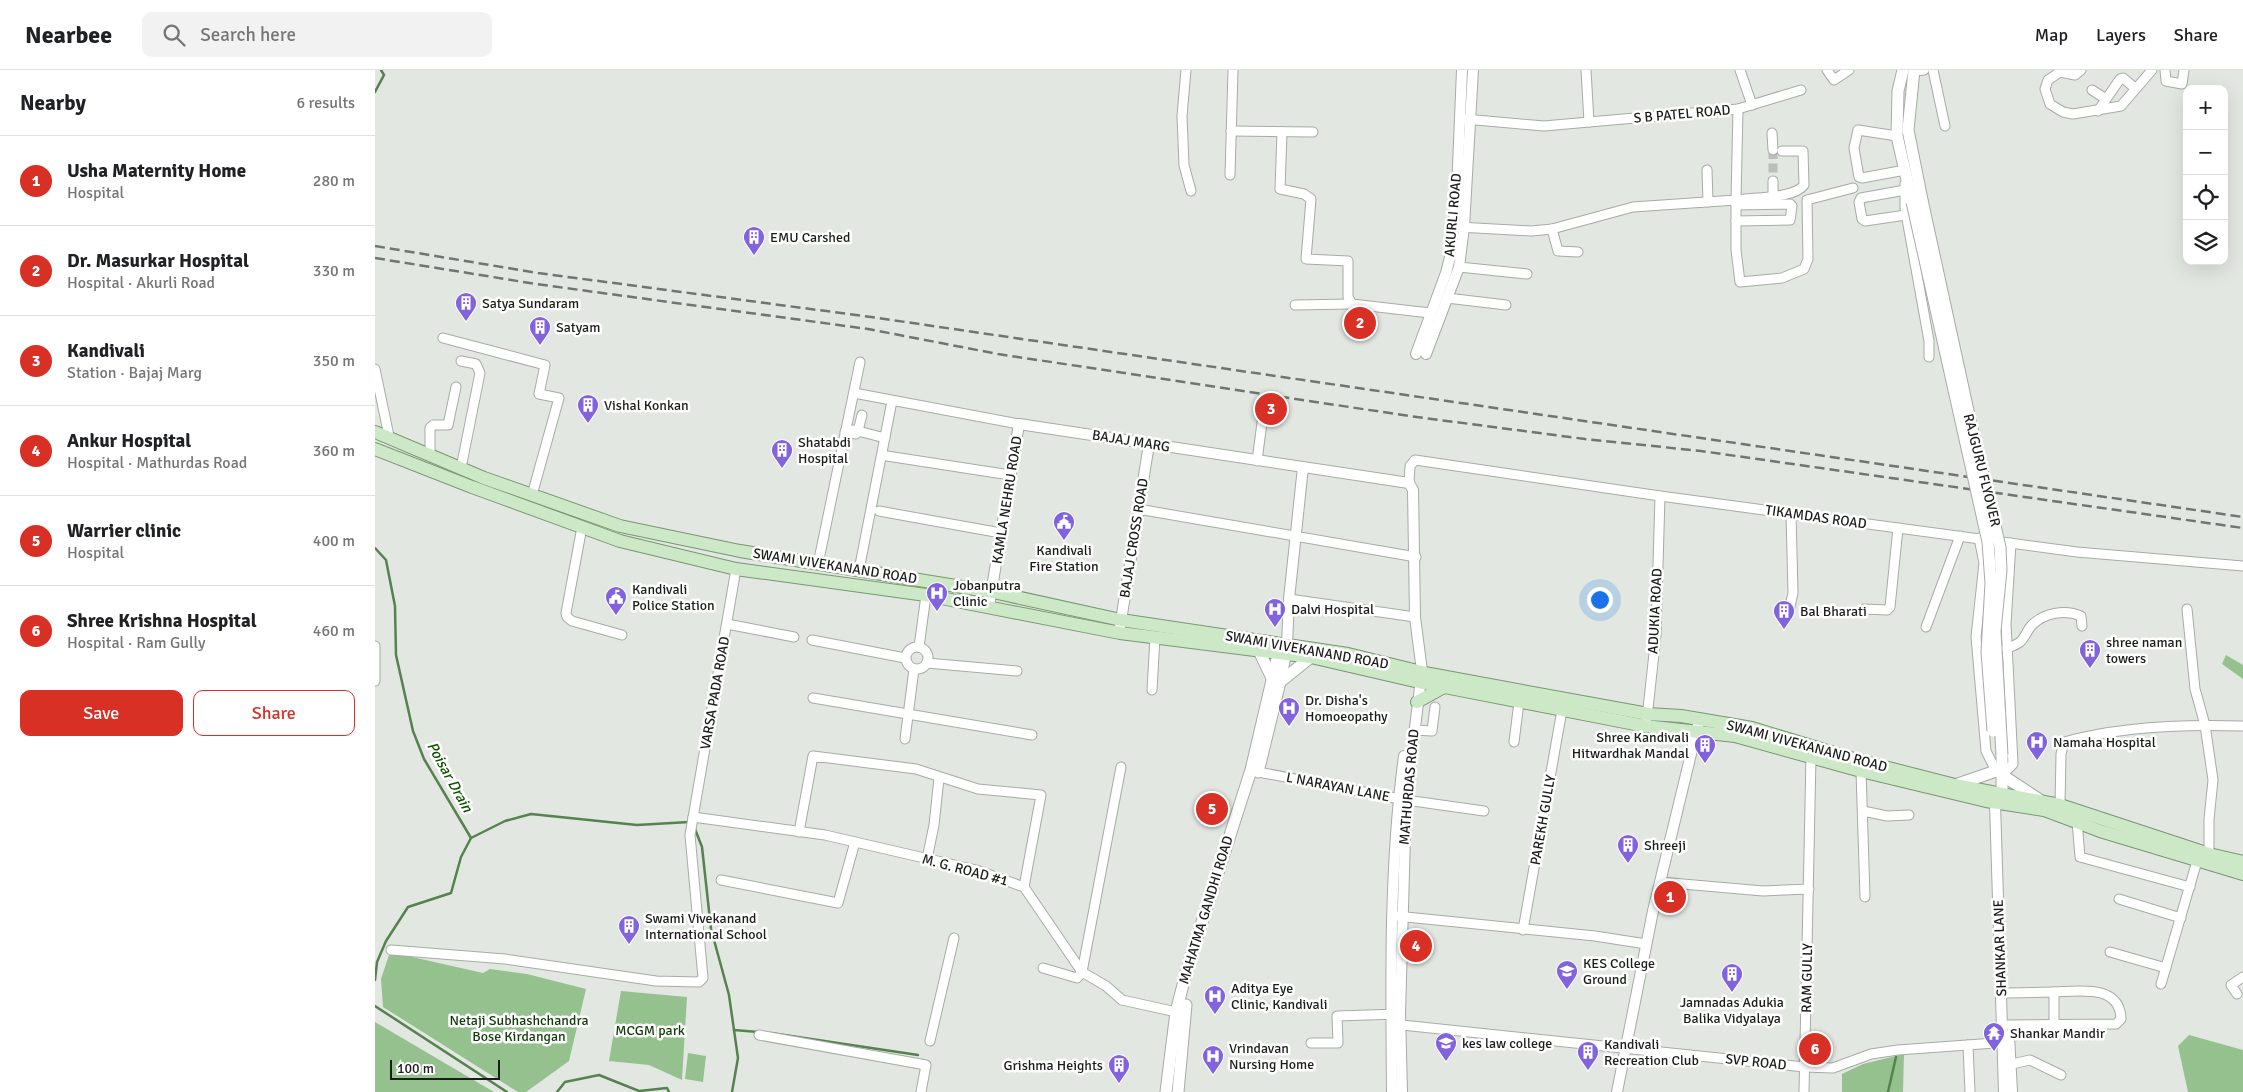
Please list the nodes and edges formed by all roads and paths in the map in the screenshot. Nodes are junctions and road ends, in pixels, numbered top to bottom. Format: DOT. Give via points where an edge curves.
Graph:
graph roads {
  1 [pos="1186,70"];
  2 [pos="1233,70"];
  3 [pos="1462,70"];
  4 [pos="1473,70"];
  5 [pos="1586,70"];
  6 [pos="1740,70"];
  7 [pos="1827,70"];
  8 [pos="1849,70"];
  9 [pos="1914,70"];
  10 [pos="1933,70"];
  11 [pos="2081,70"];
  12 [pos="2152,70"];
  13 [pos="2165,70"];
  14 [pos="2185,70"];
  15 [pos="2135,88"];
  16 [pos="1801,90"];
  17 [pos="1898,90"];
  18 [pos="2092,90"];
  19 [pos="1911,91"];
  20 [pos="2106,99"];
  21 [pos="1752,105"];
  22 [pos="1738,109"];
  23 [pos="2098,111"];
  24 [pos="1465,119"];
  25 [pos="1589,122"];
  26 [pos="1945,126"];
  27 [pos="1231,131"];
  28 [pos="1281,132"];
  29 [pos="1313,132"];
  30 [pos="1773,133"];
  31 [pos="1897,136"];
  32 [pos="1885,168"];
  33 [pos="1707,170"];
  34 [pos="1907,170"];
  35 [pos="1230,175"];
  36 [pos="1773,180"];
  37 [pos="1853,188"];
  38 [pos="1905,190"];
  39 [pos="1191,191"];
  40 [pos="1773,195"];
  41 [pos="1708,202"];
  42 [pos="1736,203"];
  43 [pos="1754,205"];
  44 [pos="1906,215"];
  45 [pos="1754,220"];
  46 [pos="1736,221"];
  47 [pos="1459,227"];
  48 [pos="1552,229"];
  49 [pos="1578,252"];
  50 [pos="1459,267"];
  51 [pos="1527,274"];
  52 [pos="1447,298"];
  53 [pos="1352,304"];
  54 [pos="1295,305"];
  55 [pos="1506,305"];
  56 [pos="1430,313"];
  57 [pos="443,338"];
  58 [pos="1929,357"];
  59 [pos="461,361"];
  60 [pos="860,362"];
  61 [pos="375,369"];
  62 [pos="456,387"];
  63 [pos="854,394"];
  64 [pos="892,401"];
  65 [pos="862,415"];
  66 [pos="1263,415"];
  67 [pos="1019,424"];
  68 [pos="846,430"];
  69 [pos="858,431"];
  70 [pos="375,432"];
  71 [pos="389,436"];
  72 [pos="885,438"];
  73 [pos="1149,444"];
  74 [pos="375,449"];
  75 [pos="430,454"];
  76 [pos="887,456"];
  77 [pos="1257,461"];
  78 [pos="1303,467"];
  79 [pos="461,468"];
  80 [pos="1010,475"];
  81 [pos="1409,483"];
  82 [pos="532,495"];
  83 [pos="1660,496"];
  84 [pos="1138,510"];
  85 [pos="879,511"];
  86 [pos="1791,514"];
  87 [pos="582,527"];
  88 [pos="1897,528"];
  89 [pos="1001,533"];
  90 [pos="1295,536"];
  91 [pos="1959,536"];
  92 [pos="1979,538"];
  93 [pos="2011,543"];
  94 [pos="1415,557"];
  95 [pos="818,564"];
  96 [pos="2243,566"];
  97 [pos="736,569"];
  98 [pos="859,570"];
  99 [pos="993,592"];
  100 [pos="926,595"];
  101 [pos="1289,599"];
  102 [pos="989,606"];
  103 [pos="1864,609"];
  104 [pos="2187,609"];
  105 [pos="1788,615"];
  106 [pos="1415,617"];
  107 [pos="727,624"];
  108 [pos="1120,626"];
  109 [pos="2082,626"];
  110 [pos="1926,627"];
  111 [pos="622,635"];
  112 [pos="794,637"];
  113 [pos="1155,637"];
  114 [pos="813,640"];
  115 [pos="375,646"];
  116 [pos="919,647"];
  117 [pos="1282,649"];
  118 [pos="2006,649"];
  119 [pos="1259,651"];
  120 [pos="1311,657"];
  121 [pos="905,658"];
  122 [pos="927,662"];
  123 [pos="914,669"];
  124 [pos="1017,671"];
  125 [pos="1417,673"];
  126 [pos="1276,680"];
  127 [pos="375,682"];
  128 [pos="1444,687"];
  129 [pos="1151,690"];
  130 [pos="813,698"];
  131 [pos="1417,702"];
  132 [pos="1519,702"];
  133 [pos="1435,708"];
  134 [pos="1563,710"];
  135 [pos="908,714"];
  136 [pos="1647,720"];
  137 [pos="2205,725"];
  138 [pos="1697,726"];
  139 [pos="2243,726"];
  140 [pos="1414,730"];
  141 [pos="1032,735"];
  142 [pos="905,739"];
  143 [pos="1514,742"];
  144 [pos="1811,757"];
  145 [pos="1121,767"];
  146 [pos="1254,771"];
  147 [pos="1861,771"];
  148 [pos="1999,773"];
  149 [pos="939,778"];
  150 [pos="1955,785"];
  151 [pos="1402,799"];
  152 [pos="1998,799"];
  153 [pos="2040,800"];
  154 [pos="2059,805"];
  155 [pos="1484,811"];
  156 [pos="1863,811"];
  157 [pos="1909,815"];
  158 [pos="693,817"];
  159 [pos="2077,821"];
  160 [pos="799,832"];
  161 [pos="855,842"];
  162 [pos="2209,854"];
  163 [pos="927,859"];
  164 [pos="2197,861"];
  165 [pos="2243,862"];
  166 [pos="2243,874"];
  167 [pos="721,880"];
  168 [pos="1660,882"];
  169 [pos="1024,887"];
  170 [pos="2189,887"];
  171 [pos="1809,889"];
  172 [pos="1865,897"];
  173 [pos="2119,899"];
  174 [pos="1397,916"];
  175 [pos="2181,918"];
  176 [pos="1523,930"];
  177 [pos="954,938"];
  178 [pos="1646,944"];
  179 [pos="391,950"];
  180 [pos="2110,952"];
  181 [pos="1043,968"];
  182 [pos="2166,968"];
  183 [pos="1082,972"];
  184 [pos="2243,977"];
  185 [pos="2161,984"];
  186 [pos="2054,992"];
  187 [pos="2007,993"];
  188 [pos="2237,994"];
  189 [pos="1180,1012"];
  190 [pos="1396,1014"];
  191 [pos="1402,1025"];
  192 [pos="2055,1025"];
  193 [pos="2008,1026"];
  194 [pos="759,1035"];
  195 [pos="930,1041"];
  196 [pos="2006,1042"];
  197 [pos="1311,1043"];
  198 [pos="1968,1045"];
  199 [pos="1626,1048"];
  200 [pos="2011,1064"];
  201 [pos="1805,1067"];
  202 [pos="2061,1075"];
  203 [pos="921,1092"];
  204 [pos="1166,1092"];
  205 [pos="1178,1092"];
  206 [pos="1392,1092"];
  207 [pos="1402,1092"];
  208 [pos="1617,1092"];
  209 [pos="1804,1092"];
  210 [pos="1969,1092"];
  211 [pos="2005,1092"];
  212 [pos="2012,1092"];
  1 -- 39 [label="street" via="1182,116 1183,165"];
  2 -- 27 [label="street"];
  3 -- 24 [label="street, AKURLI ROAD"];
  4 -- 24 [label="street, AKURLI ROAD"];
  5 -- 25 [label="street"];
  6 -- 21 [label="street"];
  7 -- 8 [label="street" via="1834,80"];
  9 -- 17 [label="main road"];
  9 -- 19 [label="main road"];
  10 -- 26 [label="street"];
  11 -- 23 [label="street" via="2075,75 2060,72 2048,80 2045,89 2049,104 2073,114"];
  12 -- 15 [label="street"];
  13 -- 14 [label="street" via="2166,81 2182,84"];
  15 -- 20 [label="street" via="2120,79"];
  15 -- 23 [label="street" via="2121,106"];
  16 -- 21 [label="street"];
  17 -- 19 [label="street"];
  17 -- 31 [label="main road"];
  18 -- 20 [label="street"];
  19 -- 34 [label="main road"];
  20 -- 23 [label="street"];
  21 -- 22 [label="street"];
  22 -- 25 [label="street, S B PATEL ROAD"];
  22 -- 42 [label="street, S B PATEL ROAD"];
  24 -- 25 [label="street, S B PATEL ROAD" via="1544,126"];
  24 -- 47 [label="street, AKURLI ROAD"];
  27 -- 28 [label="street"];
  27 -- 35 [label="street"];
  28 -- 29 [label="street"];
  28 -- 53 [label="street" via="1279,189 1304,194 1311,200 1306,259 1348,261 1348,296"];
  30 -- 40 [label="street" via="1776,151 1803,151 1804,185 1796,192"];
  31 -- 34 [label="main road"];
  31 -- 34 [label="street" via="1858,130 1854,148 1859,176"];
  32 -- 34 [label="street"];
  33 -- 41 [label="street"];
  34 -- 38 [label="street"];
  34 -- 148 [label="main road, RAJGURU FLYOVER, bridge" via="1917,201 1988,542 1991,583 1987,652"];
  36 -- 40 [label="street"];
  37 -- 46 [label="street, S B PATEL ROAD" via="1807,200 1808,259 1804,269 1782,278 1740,282"];
  38 -- 44 [label="street"];
  38 -- 44 [label="street" via="1861,198 1859,202 1865,221"];
  40 -- 42 [label="street"];
  41 -- 42 [label="street"];
  41 -- 48 [label="street" via="1633,208"];
  42 -- 43 [label="street"];
  42 -- 46 [label="street, S B PATEL ROAD"];
  43 -- 45 [label="street"];
  43 -- 45 [label="street" via="1792,206 1790,220"];
  44 -- 58 [label="street" via="1929,341"];
  45 -- 46 [label="street"];
  47 -- 48 [label="street"];
  47 -- 50 [label="street, AKURLI ROAD"];
  47 -- 56 [label="street, AKURLI ROAD" via="1447,273"];
  48 -- 49 [label="street" via="1558,251"];
  50 -- 51 [label="street"];
  50 -- 52 [label="street, AKURLI ROAD"];
  52 -- 55 [label="street"];
  52 -- 56 [label="street, AKURLI ROAD" via="1421,354"];
  53 -- 54 [label="street"];
  53 -- 56 [label="street"];
  57 -- 82 [label="street" via="545,365 539,394 559,398"];
  59 -- 79 [label="street" via="477,364 480,373"];
  60 -- 63 [label="street"];
  61 -- 71 [label="street"];
  62 -- 75 [label="street" via="448,425 430,428"];
  63 -- 64 [label="street, BAJAJ MARG"];
  63 -- 68 [label="street"];
  64 -- 67 [label="street, BAJAJ MARG"];
  64 -- 72 [label="street"];
  65 -- 69 [label="street"];
  66 -- 77 [label="street"];
  67 -- 73 [label="street, BAJAJ MARG"];
  67 -- 80 [label="street, KAMLA NEHRU ROAD"];
  68 -- 69 [label="street"];
  68 -- 95 [label="street"];
  69 -- 72 [label="street"];
  70 -- 71 [label="main road, SWAMI VIVEKANAND ROAD"];
  71 -- 75 [label="main road, SWAMI VIVEKANAND ROAD"];
  72 -- 98 [label="street"];
  73 -- 77 [label="street, BAJAJ MARG"];
  73 -- 84 [label="street, BAJAJ CROSS ROAD"];
  74 -- 87 [label="main road, SWAMI VIVEKANAND ROAD"];
  75 -- 79 [label="main road, SWAMI VIVEKANAND ROAD"];
  76 -- 80 [label="street"];
  77 -- 78 [label="street, BAJAJ MARG"];
  78 -- 81 [label="street, BAJAJ MARG"];
  78 -- 90 [label="street"];
  79 -- 82 [label="main road, SWAMI VIVEKANAND ROAD"];
  80 -- 89 [label="street, KAMLA NEHRU ROAD"];
  81 -- 83 [label="street, TIKAMDAS ROAD" via="1410,466 1415,460"];
  81 -- 94 [label="street, MATHURDAS ROAD" via="1413,490"];
  82 -- 95 [label="main road, SWAMI VIVEKANAND ROAD" via="620,526"];
  83 -- 86 [label="street, TIKAMDAS ROAD"];
  83 -- 136 [label="street, ADUKIA ROAD" via="1656,635"];
  84 -- 90 [label="street"];
  84 -- 108 [label="street, BAJAJ CROSS ROAD"];
  85 -- 89 [label="street"];
  86 -- 88 [label="street, TIKAMDAS ROAD"];
  86 -- 105 [label="street" via="1793,594"];
  87 -- 97 [label="main road, SWAMI VIVEKANAND ROAD" via="620,541"];
  87 -- 111 [label="street" via="565,613 572,621"];
  88 -- 91 [label="street, TIKAMDAS ROAD"];
  88 -- 103 [label="street" via="1890,607 1887,610"];
  89 -- 99 [label="street, KAMLA NEHRU ROAD"];
  90 -- 94 [label="street"];
  90 -- 101 [label="street"];
  91 -- 92 [label="street, TIKAMDAS ROAD"];
  91 -- 110 [label="street"];
  92 -- 93 [label="street, TIKAMDAS ROAD"];
  92 -- 148 [label="street" via="1984,563 1976,637 1987,751"];
  93 -- 96 [label="street, TIKAMDAS ROAD"];
  93 -- 118 [label="street"];
  94 -- 106 [label="street, MATHURDAS ROAD"];
  95 -- 98 [label="main road, SWAMI VIVEKANAND ROAD"];
  97 -- 100 [label="main road, SWAMI VIVEKANAND ROAD"];
  97 -- 107 [label="street, VARSA PADA ROAD"];
  98 -- 99 [label="main road, SWAMI VIVEKANAND ROAD"];
  99 -- 102 [label="street, KAMLA NEHRU ROAD"];
  99 -- 108 [label="main road, SWAMI VIVEKANAND ROAD"];
  100 -- 102 [label="main road, SWAMI VIVEKANAND ROAD"];
  100 -- 116 [label="street"];
  101 -- 106 [label="street"];
  101 -- 117 [label="street"];
  102 -- 108 [label="main road, SWAMI VIVEKANAND ROAD"];
  104 -- 137 [label="street" via="2195,689"];
  106 -- 125 [label="street, MATHURDAS ROAD"];
  107 -- 112 [label="street"];
  107 -- 158 [label="street, VARSA PADA ROAD"];
  108 -- 113 [label="main road, SWAMI VIVEKANAND ROAD"];
  108 -- 117 [label="main road, SWAMI VIVEKANAND ROAD"];
  109 -- 118 [label="street" via="2081,616 2077,614 2057,613 2042,617 2031,626 2022,641"];
  113 -- 119 [label="main road, SWAMI VIVEKANAND ROAD"];
  113 -- 129 [label="street"];
  114 -- 121 [label="street"];
  115 -- 127 [label="street"];
  116 -- 121 [label="street" via="910,648"];
  116 -- 122 [label="street" via="926,652"];
  117 -- 119 [label="main road, SWAMI VIVEKANAND ROAD"];
  117 -- 120 [label="main road, SWAMI VIVEKANAND ROAD"];
  117 -- 125 [label="main road, SWAMI VIVEKANAND ROAD" via="1348,654"];
  117 -- 126 [label="main road, MAHATMA GANDHI ROAD"];
  118 -- 148 [label="street" via="2013,764"];
  119 -- 126 [label="main road"];
  120 -- 125 [label="main road, SWAMI VIVEKANAND ROAD"];
  120 -- 126 [label="main road"];
  121 -- 123 [label="street"];
  122 -- 123 [label="street" via="922,668"];
  122 -- 124 [label="street"];
  123 -- 135 [label="street"];
  125 -- 128 [label="main road, SWAMI VIVEKANAND ROAD"];
  125 -- 131 [label="street, MATHURDAS ROAD"];
  125 -- 136 [label="main road, SWAMI VIVEKANAND ROAD"];
  125 -- 151 [label="street"];
  126 -- 146 [label="main road, MAHATMA GANDHI ROAD"];
  128 -- 131 [label="main road"];
  128 -- 132 [label="main road, SWAMI VIVEKANAND ROAD"];
  130 -- 135 [label="street"];
  131 -- 140 [label="street, MATHURDAS ROAD"];
  132 -- 134 [label="main road, SWAMI VIVEKANAND ROAD"];
  132 -- 143 [label="street"];
  133 -- 140 [label="street" via="1432,731"];
  134 -- 136 [label="main road, SWAMI VIVEKANAND ROAD"];
  134 -- 176 [label="street, PAREKH GULLY"];
  135 -- 141 [label="street"];
  135 -- 142 [label="street"];
  136 -- 138 [label="main road, SWAMI VIVEKANAND ROAD"];
  137 -- 139 [label="street"];
  137 -- 154 [label="street" via="2134,729 2064,742"];
  137 -- 162 [label="street" via="2213,780"];
  138 -- 144 [label="main road, SWAMI VIVEKANAND ROAD"];
  138 -- 150 [label="main road, SWAMI VIVEKANAND ROAD" via="1751,728"];
  138 -- 168 [label="street"];
  140 -- 151 [label="street, MATHURDAS ROAD"];
  144 -- 147 [label="main road, SWAMI VIVEKANAND ROAD"];
  144 -- 171 [label="street, RAM GULLY"];
  145 -- 183 [label="street"];
  146 -- 151 [label="street, L NARAYAN LANE"];
  146 -- 189 [label="main road, MAHATMA GANDHI ROAD"];
  147 -- 152 [label="main road, SWAMI VIVEKANAND ROAD"];
  147 -- 156 [label="street"];
  148 -- 150 [label="main road"];
  148 -- 152 [label="main road, RAJGURU FLYOVER"];
  148 -- 153 [label="main road"];
  149 -- 160 [label="street" via="916,769 813,756"];
  149 -- 163 [label="street"];
  149 -- 169 [label="street" via="978,789 1041,795"];
  150 -- 152 [label="main road, SWAMI VIVEKANAND ROAD"];
  151 -- 155 [label="street, L NARAYAN LANE"];
  151 -- 174 [label="street, MATHURDAS ROAD"];
  152 -- 153 [label="main road, SWAMI VIVEKANAND ROAD"];
  152 -- 159 [label="main road, SWAMI VIVEKANAND ROAD"];
  152 -- 187 [label="street, SHANKAR LANE"];
  152 -- 196 [label="street, SHANKAR LANE"];
  153 -- 154 [label="main road, SWAMI VIVEKANAND ROAD"];
  154 -- 162 [label="main road, SWAMI VIVEKANAND ROAD"];
  156 -- 157 [label="street" via="1887,816"];
  156 -- 172 [label="street"];
  158 -- 160 [label="street, M. G. ROAD #1"];
  158 -- 179 [label="street, VARSA PADA ROAD" via="690,835 704,970 699,982 656,981 505,958"];
  159 -- 164 [label="main road, SWAMI VIVEKANAND ROAD"];
  159 -- 170 [label="street" via="2081,857"];
  160 -- 161 [label="street, M. G. ROAD #1"];
  161 -- 163 [label="street, M. G. ROAD #1"];
  161 -- 167 [label="street" via="838,903"];
  162 -- 165 [label="main road, SWAMI VIVEKANAND ROAD"];
  163 -- 169 [label="street, M. G. ROAD #1" via="976,870"];
  164 -- 166 [label="main road, SWAMI VIVEKANAND ROAD"];
  164 -- 170 [label="street"];
  168 -- 171 [label="street" via="1763,891"];
  168 -- 178 [label="street"];
  169 -- 183 [label="street, M. G. ROAD #1"];
  170 -- 175 [label="street"];
  171 -- 201 [label="street, RAM GULLY"];
  173 -- 175 [label="street"];
  174 -- 176 [label="street"];
  174 -- 190 [label="street, MATHURDAS ROAD"];
  175 -- 182 [label="street"];
  176 -- 178 [label="street"];
  177 -- 195 [label="street"];
  178 -- 199 [label="street"];
  180 -- 182 [label="street"];
  181 -- 183 [label="street" via="1077,978"];
  182 -- 185 [label="street"];
  183 -- 189 [label="street, M. G. ROAD #1" via="1122,1000"];
  184 -- 188 [label="street" via="2231,985"];
  186 -- 187 [label="street"];
  186 -- 192 [label="street"];
  186 -- 192 [label="street" via="2104,993 2117,1004 2121,1019 2116,1024"];
  187 -- 193 [label="street, SHANKAR LANE"];
  189 -- 204 [label="main road, MAHATMA GANDHI ROAD"];
  189 -- 205 [label="main road, MAHATMA GANDHI ROAD"];
  190 -- 191 [label="street, MATHURDAS ROAD"];
  190 -- 197 [label="street" via="1337,1016 1338,1043"];
  190 -- 206 [label="street"];
  191 -- 199 [label="street, SVP ROAD"];
  191 -- 207 [label="street, MATHURDAS ROAD"];
  192 -- 193 [label="street"];
  193 -- 196 [label="street, SHANKAR LANE"];
  194 -- 203 [label="street" via="926,1065"];
  196 -- 198 [label="street, SVP ROAD"];
  196 -- 200 [label="street, SHANKAR LANE"];
  196 -- 211 [label="street, SHANKAR LANE"];
  198 -- 201 [label="street, SVP ROAD" via="1871,1054 1833,1068"];
  198 -- 210 [label="street"];
  199 -- 201 [label="street, SVP ROAD"];
  199 -- 208 [label="street"];
  200 -- 202 [label="street" via="2030,1060"];
  200 -- 212 [label="street, SHANKAR LANE"];
  201 -- 209 [label="street, RAM GULLY"];
}
